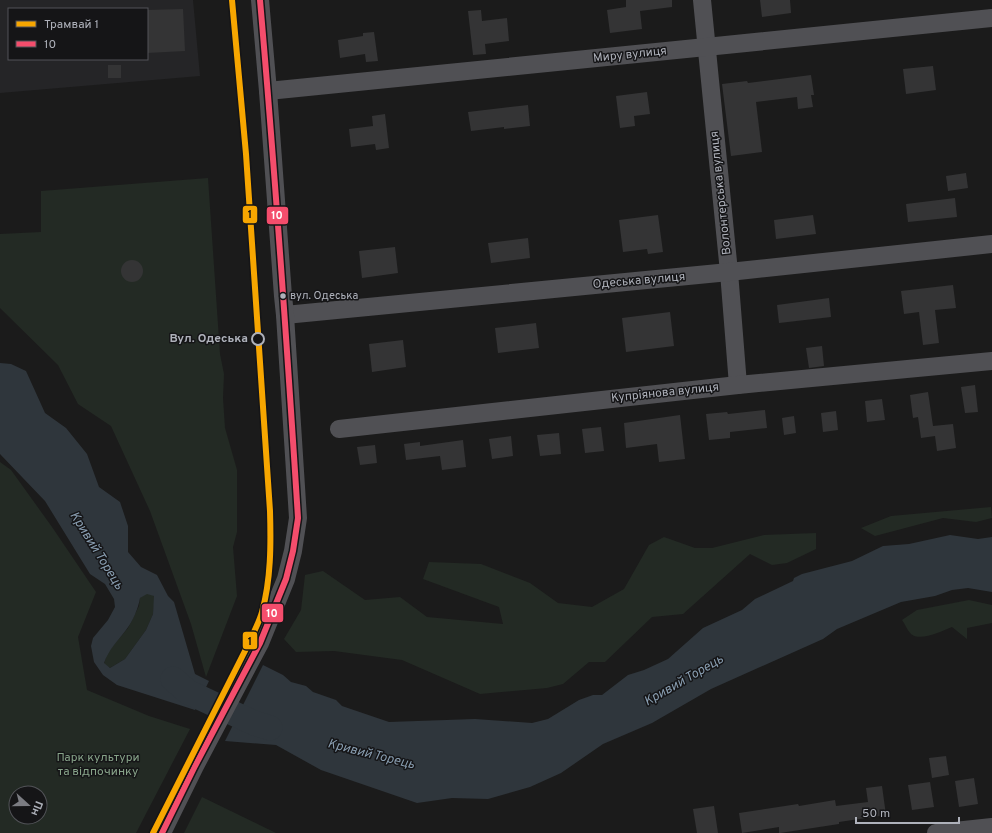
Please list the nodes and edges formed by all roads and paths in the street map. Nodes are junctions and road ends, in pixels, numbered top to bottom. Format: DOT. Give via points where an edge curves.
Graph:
graph roads {
  1 [pos="260,0"];
  2 [pos="702,0"];
  3 [pos="992,18"];
  4 [pos="706,47"];
  5 [pos="268,91"];
  6 [pos="992,244"];
  7 [pos="729,272"];
  8 [pos="285,315"];
  9 [pos="992,361"];
  10 [pos="738,385"];
  11 [pos="339,429"];
  12 [pos="992,827"];
  13 [pos="162,833"];
  14 [pos="936,833"];
  1 -- 5 [label="street"];
  2 -- 4 [label="street, Волонтерська вулиця"];
  3 -- 4 [label="street, Миру вулиця"];
  4 -- 5 [label="street, Миру вулиця"];
  4 -- 7 [label="street, Волонтерська вулиця"];
  5 -- 8 [label="street"];
  6 -- 7 [label="street, Одеська вулиця"];
  7 -- 8 [label="street, Одеська вулиця"];
  7 -- 10 [label="street, Волонтерська вулиця"];
  8 -- 13 [label="street" via="298,518 293,551 286,579 260,643"];
  9 -- 10 [label="street, Купріянова вулиця"];
  10 -- 11 [label="street, Купріянова вулиця"];
  12 -- 14 [label="street"];
}
